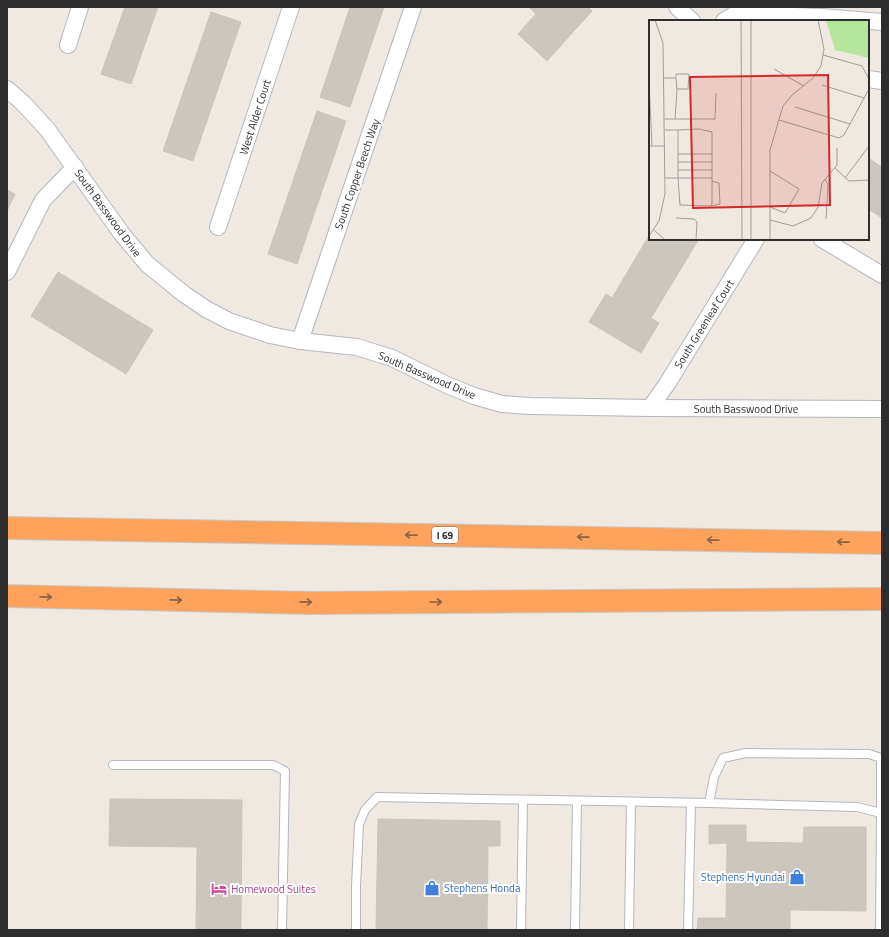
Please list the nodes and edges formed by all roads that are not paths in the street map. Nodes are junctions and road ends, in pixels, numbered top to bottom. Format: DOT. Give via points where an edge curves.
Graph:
graph roads {
  1 [pos="80,7"];
  2 [pos="291,7"];
  3 [pos="413,7"];
  4 [pos="677,7"];
  5 [pos="691,20"];
  6 [pos="726,20"];
  7 [pos="858,20"];
  8 [pos="869,21"];
  9 [pos="882,22"];
  10 [pos="68,45"];
  11 [pos="869,79"];
  12 [pos="882,82"];
  13 [pos="7,89"];
  14 [pos="75,167"];
  15 [pos="218,227"];
  16 [pos="755,240"];
  17 [pos="824,240"];
  18 [pos="7,272"];
  19 [pos="882,275"];
  20 [pos="300,342"];
  21 [pos="650,408"];
  22 [pos="882,409"];
  23 [pos="7,528"];
  24 [pos="882,542"];
  25 [pos="7,596"];
  26 [pos="882,599"];
  27 [pos="113,765"];
  28 [pos="523,800"];
  29 [pos="577,801"];
  30 [pos="631,802"];
  31 [pos="691,803"];
  32 [pos="708,803"];
  33 [pos="881,813"];
  34 [pos="282,930"];
  35 [pos="356,930"];
  36 [pos="521,930"];
  37 [pos="575,930"];
  38 [pos="629,930"];
  39 [pos="688,930"];
  40 [pos="880,930"];
  1 -- 10 [label="street"];
  2 -- 15 [label="street, West Alder Court"];
  3 -- 20 [label="street, South Copper Beech Way"];
  4 -- 5 [label="street"];
  6 -- 7 [label="street" via="742,12"];
  8 -- 9 [label="street"];
  11 -- 12 [label="street"];
  13 -- 14 [label="street, South Basswood Drive" via="47,129"];
  14 -- 18 [label="street" via="44,200"];
  14 -- 20 [label="street, South Basswood Drive" via="135,251 160,276 206,309 229,321"];
  16 -- 21 [label="street, South Greenleaf Court"];
  17 -- 19 [label="street"];
  20 -- 21 [label="street, South Basswood Drive" via="357,347 385,355 447,385 502,404"];
  21 -- 22 [label="street, South Basswood Drive"];
  24 -- 23 [label="highway, I 69, one-way"];
  25 -- 26 [label="highway, one-way" via="311,603"];
  27 -- 34 [label="lane" via="273,765 285,771"];
  28 -- 29 [label="lane"];
  28 -- 35 [label="lane" via="377,797 365,810 359,824"];
  28 -- 36 [label="lane"];
  29 -- 30 [label="lane"];
  29 -- 37 [label="lane"];
  30 -- 31 [label="lane"];
  30 -- 38 [label="lane"];
  31 -- 32 [label="lane"];
  31 -- 39 [label="lane"];
  32 -- 33 [label="lane" via="857,807"];
  32 -- 33 [label="lane" via="714,777 723,758 746,753 869,754 881,758"];
  33 -- 40 [label="lane"];
}
